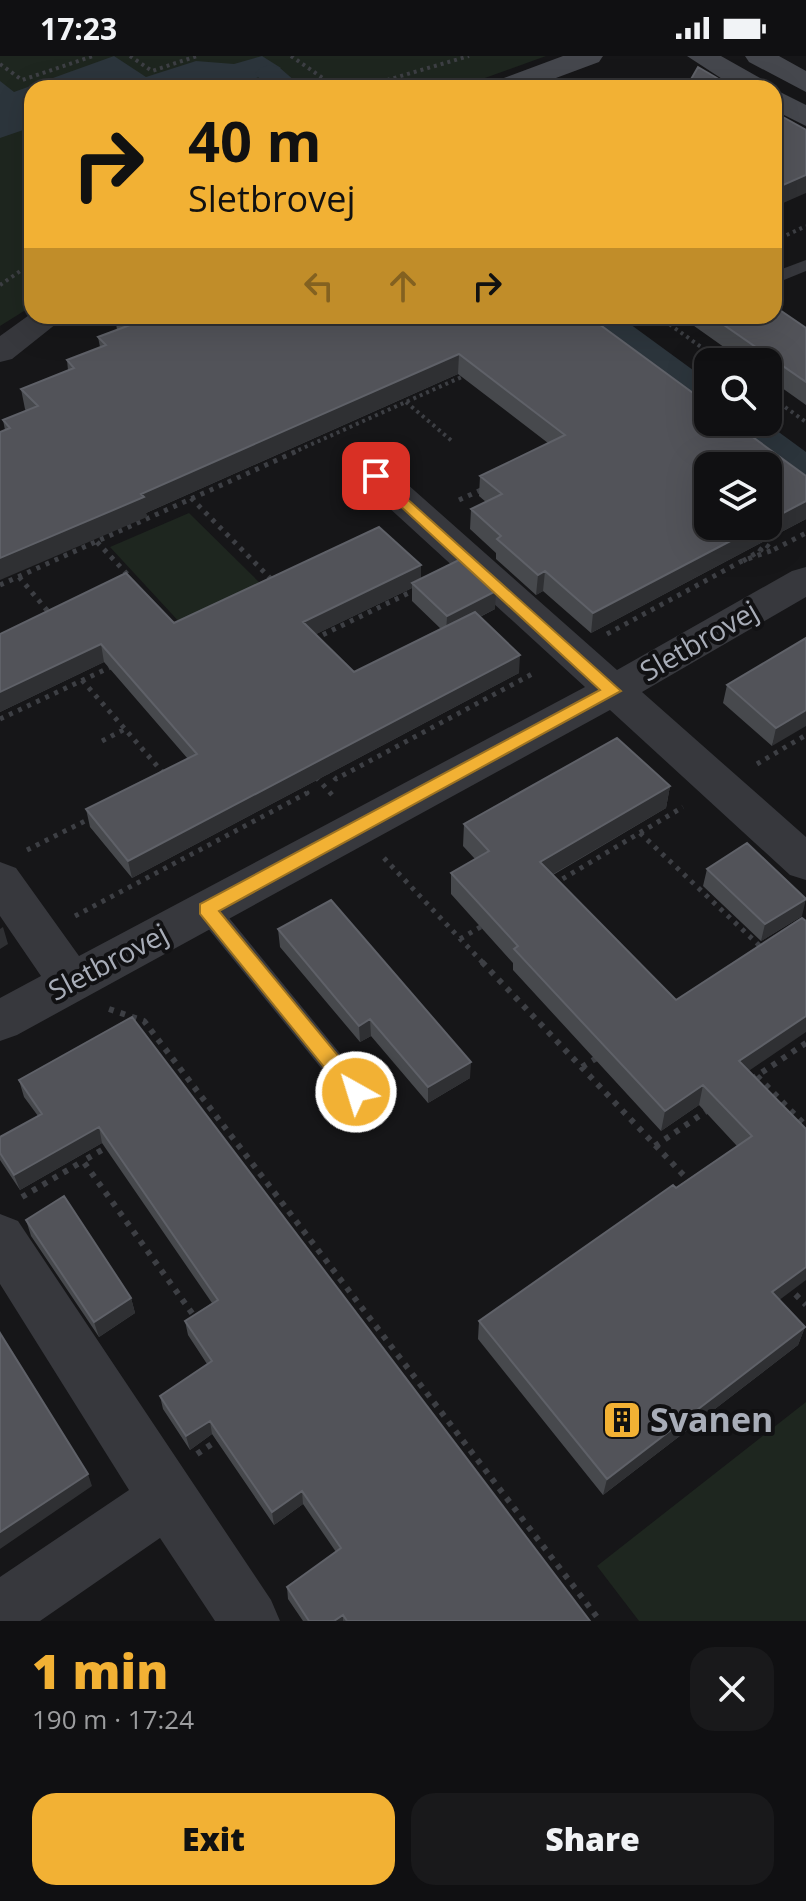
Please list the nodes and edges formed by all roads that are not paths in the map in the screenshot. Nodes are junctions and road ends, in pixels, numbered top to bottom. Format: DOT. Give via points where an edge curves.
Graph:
graph roads {
  1 [pos="589,56"];
  2 [pos="701,56"];
  3 [pos="759,56"];
  4 [pos="524,80"];
  5 [pos="743,80"];
  6 [pos="806,83"];
  7 [pos="782,103"];
  8 [pos="806,117"];
  9 [pos="806,265"];
  10 [pos="782,276"];
  11 [pos="38,324"];
  12 [pos="0,352"];
  13 [pos="376,476"];
  14 [pos="806,580"];
  15 [pos="612,691"];
  16 [pos="806,863"];
  17 [pos="7,868"];
  18 [pos="207,909"];
  19 [pos="71,982"];
  20 [pos="0,1021"];
  21 [pos="356,1092"];
  22 [pos="12,1217"];
  23 [pos="167,1498"];
  24 [pos="0,1613"];
  25 [pos="250,1621"];
  1 -- 4 [label="street"];
  2 -- 5 [label="street"];
  3 -- 6 [label="street"];
  7 -- 8 [label="street"];
  9 -- 10 [label="lane"];
  11 -- 12 [label="street"];
  13 -- 15 [label="street"];
  14 -- 15 [label="street, Sletbrovej"];
  15 -- 16 [label="street"];
  15 -- 18 [label="street, Sletbrovej"];
  17 -- 19 [label="street" via="39,935"];
  18 -- 19 [label="street, Sletbrovej"];
  18 -- 21 [label="lane"];
  19 -- 20 [label="street, Sletbrovej"];
  22 -- 23 [label="street"];
  23 -- 24 [label="street"];
  23 -- 25 [label="street"];
}
